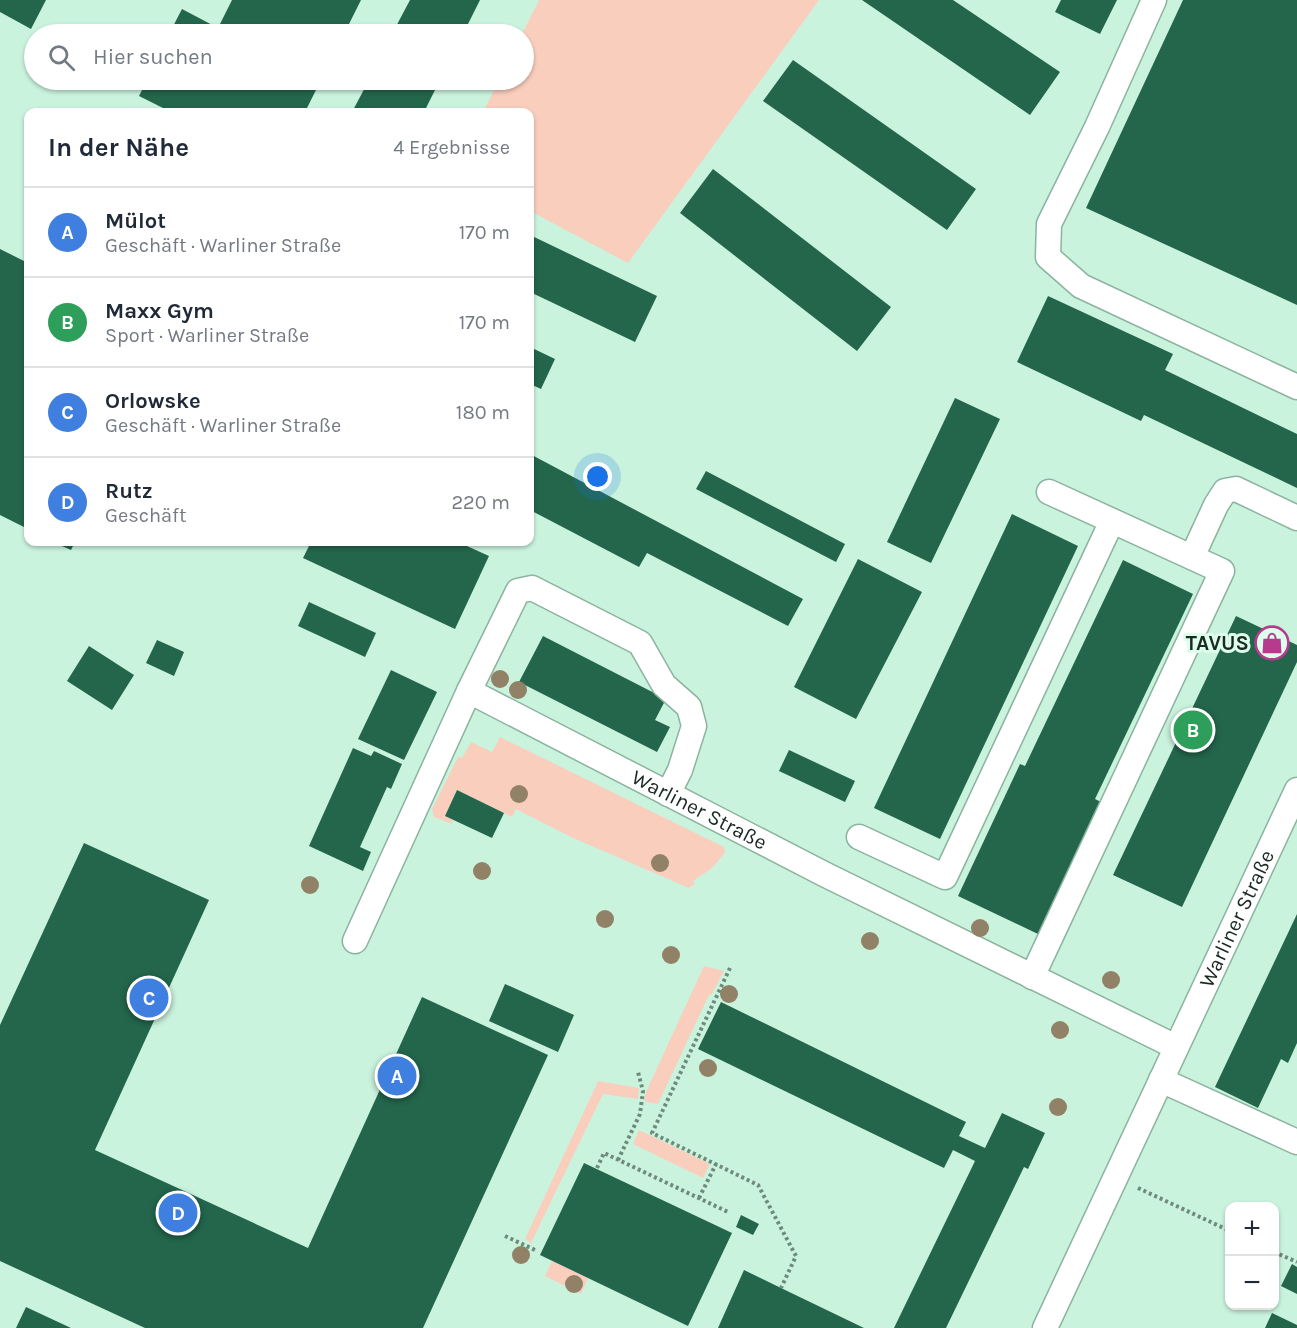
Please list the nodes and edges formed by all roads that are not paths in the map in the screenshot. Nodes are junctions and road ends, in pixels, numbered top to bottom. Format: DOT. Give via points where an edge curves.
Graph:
graph roads {
  1 [pos="1154,0"];
  2 [pos="1297,387"];
  3 [pos="1049,492"];
  4 [pos="1297,518"];
  5 [pos="1112,520"];
  6 [pos="1192,557"];
  7 [pos="469,692"];
  8 [pos="1297,790"];
  9 [pos="668,794"];
  10 [pos="859,837"];
  11 [pos="355,941"];
  12 [pos="1032,977"];
  13 [pos="1176,1047"];
  14 [pos="1161,1080"];
  15 [pos="1297,1142"];
  16 [pos="1045,1328"];
  1 -- 2 [label="street" via="1050,225 1048,257 1081,286"];
  3 -- 5 [label="street"];
  4 -- 6 [label="street" via="1236,489 1225,491"];
  5 -- 6 [label="street"];
  5 -- 10 [label="street" via="945,877"];
  6 -- 12 [label="street" via="1222,571"];
  7 -- 9 [label="street, Warliner Straße"];
  7 -- 9 [label="street" via="518,591 532,588 640,643 664,685 689,707 694,726 681,770"];
  7 -- 11 [label="street"];
  8 -- 13 [label="street, Warliner Straße"];
  9 -- 12 [label="street, Warliner Straße"];
  12 -- 13 [label="street, Warliner Straße"];
  13 -- 14 [label="street, Warliner Straße"];
  14 -- 15 [label="street"];
  14 -- 16 [label="street, Warliner Straße"];
}
